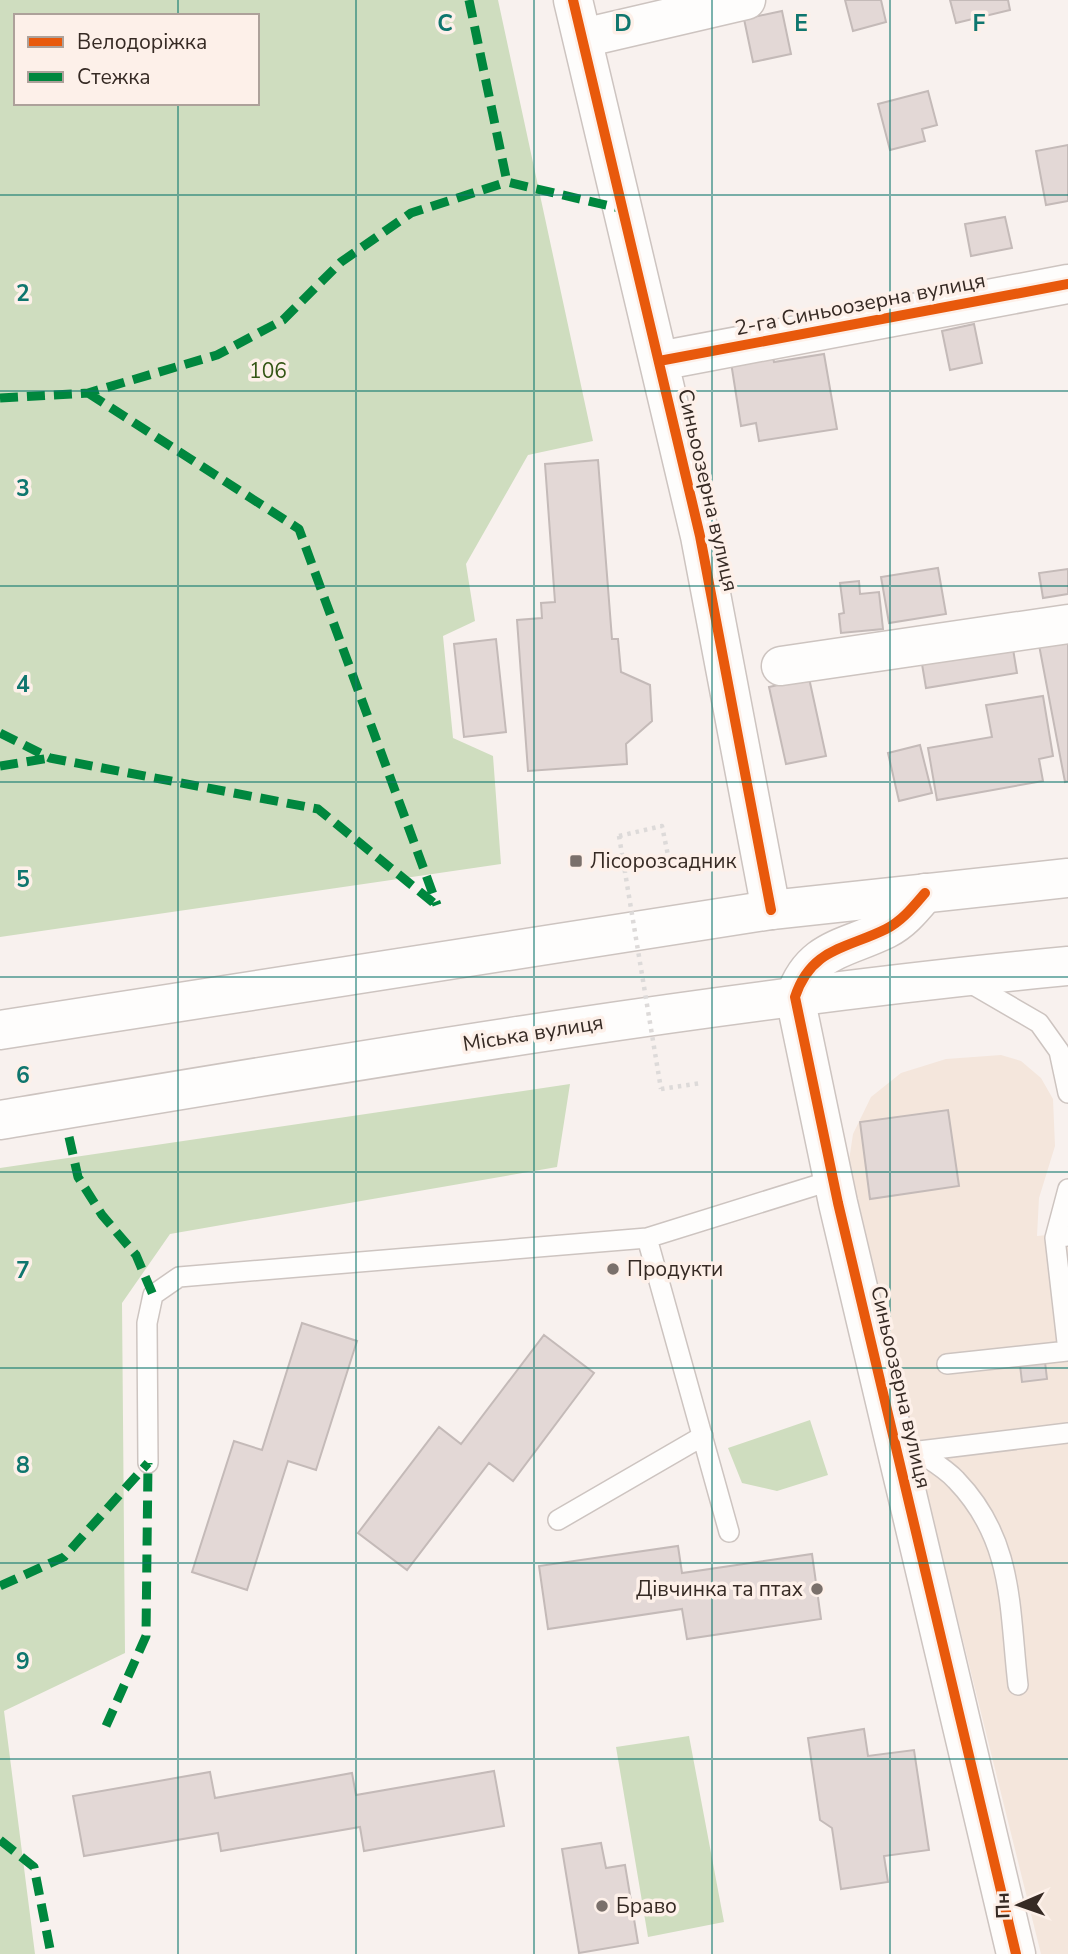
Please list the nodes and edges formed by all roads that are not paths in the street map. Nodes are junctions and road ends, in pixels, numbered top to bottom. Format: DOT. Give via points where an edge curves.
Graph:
graph roads {
  1 [pos="573,0"];
  2 [pos="746,0"];
  3 [pos="583,38"];
  4 [pos="1068,284"];
  5 [pos="659,361"];
  6 [pos="1068,624"];
  7 [pos="781,666"];
  8 [pos="1068,877"];
  9 [pos="925,893"];
  10 [pos="771,910"];
  11 [pos="1068,966"];
  12 [pos="958,976"];
  13 [pos="795,997"];
  14 [pos="0,1030"];
  15 [pos="1068,1093"];
  16 [pos="0,1120"];
  17 [pos="833,1180"];
  18 [pos="1068,1189"];
  19 [pos="1062,1237"];
  20 [pos="647,1238"];
  21 [pos="1068,1351"];
  22 [pos="947,1364"];
  23 [pos="1068,1433"];
  24 [pos="703,1436"];
  25 [pos="907,1452"];
  26 [pos="148,1463"];
  27 [pos="558,1520"];
  28 [pos="729,1532"];
  29 [pos="1018,1685"];
  30 [pos="1016,1954"];
  1 -- 3 [label="main road, Синьоозерна вулиця"];
  2 -- 3 [label="main road"];
  3 -- 5 [label="main road, Синьоозерна вулиця"];
  4 -- 5 [label="main road, 2-га Синьоозерна вулиця"];
  5 -- 10 [label="main road, Синьоозерна вулиця" via="702,549"];
  6 -- 7 [label="main road"];
  8 -- 9 [label="main road"];
  9 -- 10 [label="main road"];
  9 -- 13 [label="main road" via="886,929 818,959 801,977"];
  10 -- 14 [label="main road"];
  11 -- 12 [label="main road, Міська вулиця"];
  12 -- 13 [label="main road, Міська вулиця"];
  12 -- 15 [label="lane" via="1039,1023 1059,1051"];
  13 -- 16 [label="main road, Міська вулиця" via="593,1023"];
  13 -- 17 [label="main road, Синьоозерна вулиця"];
  17 -- 20 [label="lane"];
  17 -- 25 [label="main road, Синьоозерна вулиця"];
  18 -- 19 [label="lane"];
  19 -- 21 [label="lane"];
  20 -- 24 [label="lane"];
  20 -- 26 [label="lane" via="179,1277 153,1295 147,1323"];
  21 -- 22 [label="lane"];
  23 -- 25 [label="lane"];
  24 -- 27 [label="lane"];
  24 -- 28 [label="lane"];
  25 -- 29 [label="lane" via="955,1478 988,1519 1004,1559"];
  25 -- 30 [label="main road, Синьоозерна вулиця"];
}
